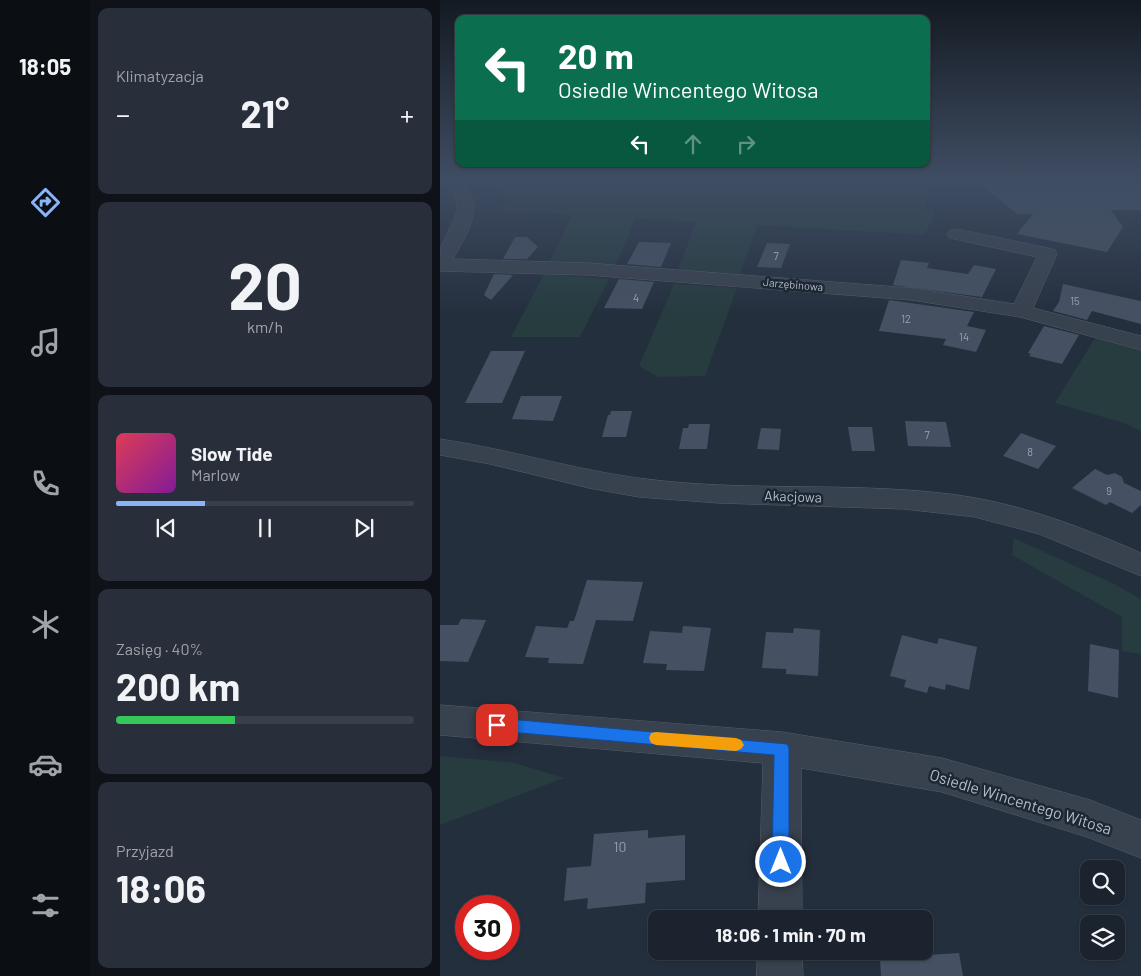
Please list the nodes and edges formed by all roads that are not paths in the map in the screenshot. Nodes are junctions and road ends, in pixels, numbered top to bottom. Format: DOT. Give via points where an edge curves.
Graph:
graph roads {
  1 [pos="460,224"];
  2 [pos="956,234"];
  3 [pos="440,264"];
  4 [pos="1021,311"];
  5 [pos="1141,343"];
  6 [pos="440,447"];
  7 [pos="1141,565"];
  8 [pos="440,720"];
  9 [pos="782,748"];
  10 [pos="1141,839"];
  11 [pos="780,910"];
  12 [pos="780,960"];
  13 [pos="780,976"];
  1 -- 3 [label="street"];
  2 -- 4 [label="street" via="1048,254"];
  3 -- 4 [label="street, Jarzębinowa" via="587,269 799,284 911,294"];
  4 -- 5 [label="street, Jarzębinowa"];
  6 -- 7 [label="street, Akacjowa" via="524,463 585,480 638,488 695,494 899,500 992,510 1053,528"];
  8 -- 9 [label="street, Osiedle Wincentego Witosa"];
  9 -- 10 [label="street, Osiedle Wincentego Witosa" via="942,775 1090,819"];
  9 -- 11 [label="street"];
  12 -- 13 [label="street"];
}
